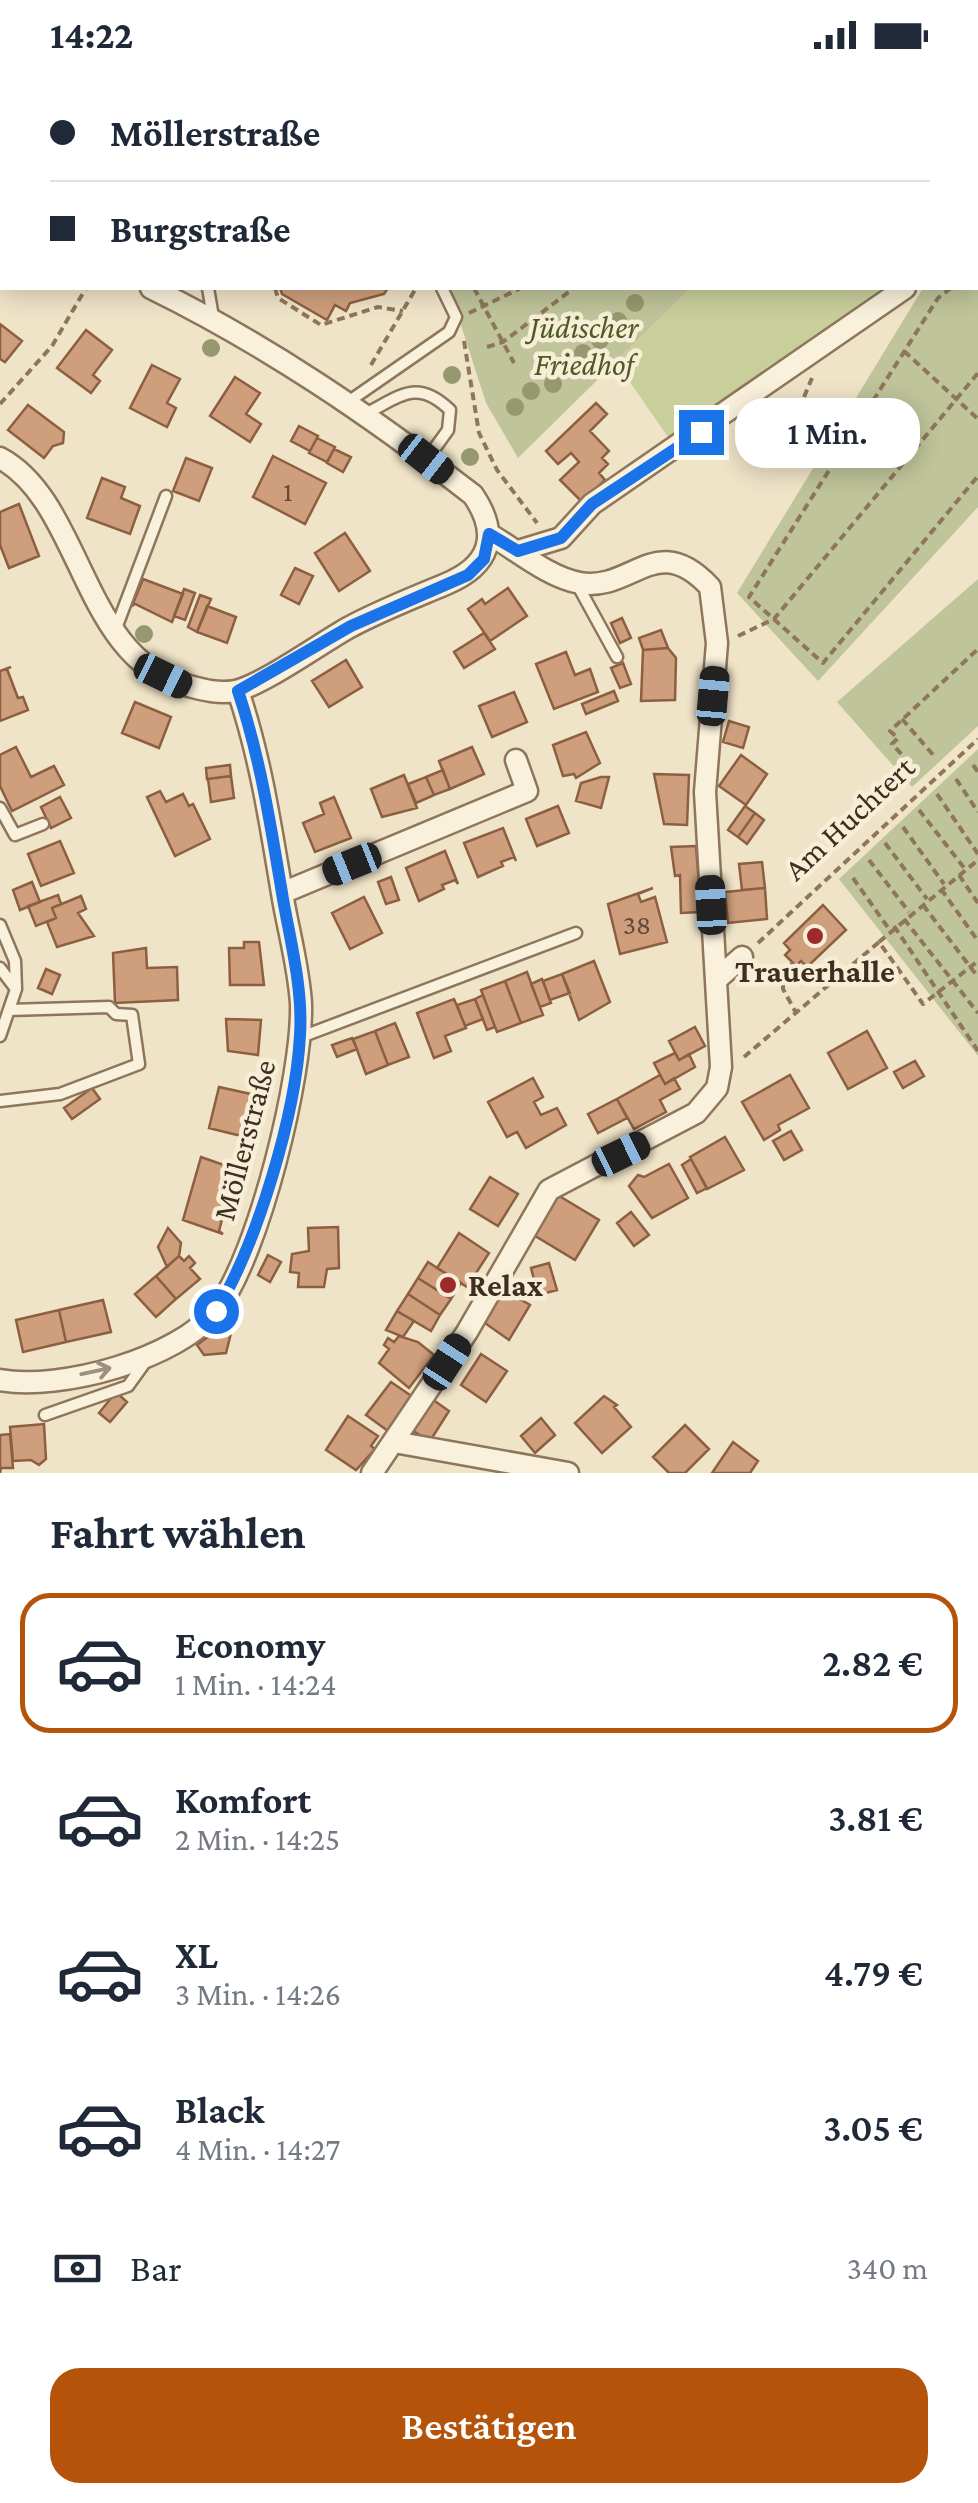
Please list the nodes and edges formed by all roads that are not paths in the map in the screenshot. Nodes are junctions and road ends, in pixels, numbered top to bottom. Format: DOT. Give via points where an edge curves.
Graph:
graph roads {
  1 [pos="155,290"];
  2 [pos="208,290"];
  3 [pos="443,290"];
  4 [pos="902,290"];
  5 [pos="214,318"];
  6 [pos="357,408"];
  7 [pos="0,458"];
  8 [pos="426,459"];
  9 [pos="166,496"];
  10 [pos="489,534"];
  11 [pos="518,551"];
  12 [pos="577,583"];
  13 [pos="114,632"];
  14 [pos="617,658"];
  15 [pos="238,691"];
  16 [pos="516,760"];
  17 [pos="0,808"];
  18 [pos="42,824"];
  19 [pos="282,892"];
  20 [pos="0,924"];
  21 [pos="576,933"];
  22 [pos="742,957"];
  23 [pos="0,968"];
  24 [pos="716,980"];
  25 [pos="16,989"];
  26 [pos="9,1010"];
  27 [pos="0,1036"];
  28 [pos="300,1038"];
  29 [pos="0,1101"];
  30 [pos="152,1354"];
  31 [pos="0,1380"];
  32 [pos="45,1415"];
  33 [pos="394,1442"];
  34 [pos="526,1470"];
  35 [pos="372,1473"];
  36 [pos="568,1473"];
  1 -- 5 [label="street"];
  2 -- 5 [label="lane"];
  3 -- 6 [label="lane" via="456,317 449,332"];
  4 -- 11 [label="street" via="592,504 561,538"];
  5 -- 6 [label="street"];
  6 -- 8 [label="street"];
  6 -- 8 [label="lane" via="411,390 433,394 450,410 448,430"];
  7 -- 13 [label="street" via="16,467 49,512"];
  8 -- 10 [label="street" via="473,495"];
  9 -- 13 [label="lane"];
  10 -- 11 [label="street"];
  10 -- 15 [label="street" via="484,559 468,575 351,626"];
  11 -- 12 [label="street"];
  12 -- 14 [label="lane"];
  12 -- 24 [label="street" via="602,582 647,564 680,563 710,586 717,644 704,792"];
  13 -- 15 [label="street" via="144,667 182,685"];
  15 -- 19 [label="street, Möllerstraße" via="258,752"];
  16 -- 19 [label="street" via="528,790"];
  17 -- 18 [label="lane" via="15,835"];
  19 -- 28 [label="street, Möllerstraße"];
  20 -- 25 [label="lane" via="16,961"];
  21 -- 28 [label="lane"];
  22 -- 24 [label="street"];
  23 -- 25 [label="lane"];
  24 -- 33 [label="street" via="717,1088 696,1113 549,1190"];
  25 -- 26 [label="lane"];
  26 -- 27 [label="lane"];
  26 -- 29 [label="lane" via="109,1007 132,1015 139,1064 60,1094"];
  28 -- 30 [label="street, Möllerstraße" via="279,1143 235,1279 216,1311 191,1334"];
  31 -- 30 [label="street, Möllerstraße, one-way" via="47,1381"];
  30 -- 32 [label="lane" via="128,1386"];
  33 -- 34 [label="street"];
  33 -- 35 [label="street"];
  34 -- 36 [label="street"];
}
